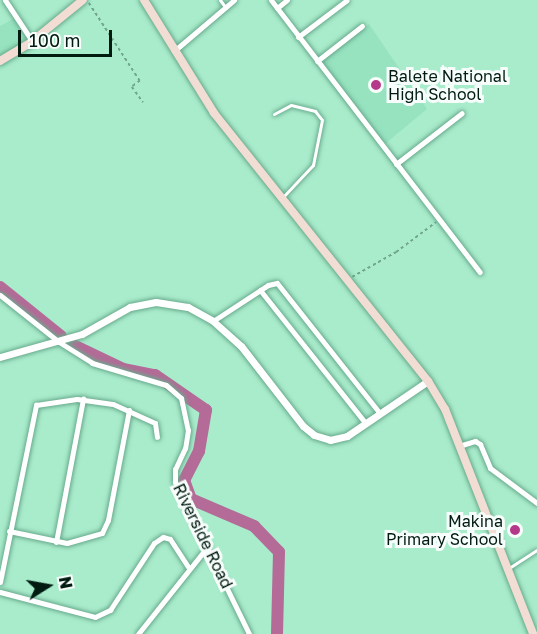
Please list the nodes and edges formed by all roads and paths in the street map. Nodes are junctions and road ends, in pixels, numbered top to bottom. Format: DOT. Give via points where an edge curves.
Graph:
graph roads {
  1 [pos="5,0"];
  2 [pos="84,0"];
  3 [pos="144,0"];
  4 [pos="220,0"];
  5 [pos="234,0"];
  6 [pos="271,0"];
  7 [pos="287,0"];
  8 [pos="347,0"];
  9 [pos="226,8"];
  10 [pos="277,8"];
  11 [pos="362,26"];
  12 [pos="298,37"];
  13 [pos="32,41"];
  14 [pos="174,51"];
  15 [pos="0,61"];
  16 [pos="316,61"];
  17 [pos="143,102"];
  18 [pos="462,113"];
  19 [pos="274,114"];
  20 [pos="396,164"];
  21 [pos="282,199"];
  22 [pos="440,219"];
  23 [pos="480,272"];
  24 [pos="346,280"];
  25 [pos="260,290"];
  26 [pos="0,295"];
  27 [pos="213,321"];
  28 [pos="60,342"];
  29 [pos="0,357"];
  30 [pos="428,381"];
  31 [pos="83,399"];
  32 [pos="129,410"];
  33 [pos="379,412"];
  34 [pos="364,421"];
  35 [pos="157,437"];
  36 [pos="462,445"];
  37 [pos="537,503"];
  38 [pos="9,531"];
  39 [pos="56,542"];
  40 [pos="208,546"];
  41 [pos="537,550"];
  42 [pos="188,567"];
  43 [pos="507,569"];
  44 [pos="0,582"];
  45 [pos="0,592"];
  46 [pos="138,634"];
  47 [pos="249,634"];
  48 [pos="533,634"];
  1 -- 13 [label="street"];
  2 -- 13 [label="main road"];
  2 -- 17 [label="path" via="140,81 132,87"];
  3 -- 14 [label="main road"];
  4 -- 9 [label="lane"];
  5 -- 9 [label="street"];
  6 -- 10 [label="street"];
  7 -- 10 [label="street"];
  8 -- 12 [label="street"];
  9 -- 14 [label="street"];
  10 -- 12 [label="street"];
  11 -- 16 [label="street"];
  12 -- 16 [label="street"];
  13 -- 15 [label="main road"];
  14 -- 21 [label="main road" via="214,112"];
  16 -- 20 [label="street"];
  18 -- 20 [label="street"];
  19 -- 21 [label="lane" via="291,105 315,111 322,120 313,165"];
  20 -- 22 [label="street"];
  21 -- 24 [label="main road"];
  22 -- 23 [label="street"];
  22 -- 24 [label="path" via="396,252"];
  24 -- 30 [label="main road"];
  25 -- 27 [label="street"];
  25 -- 33 [label="street" via="277,283"];
  25 -- 34 [label="street"];
  26 -- 28 [label="street, Riverside Road"];
  27 -- 28 [label="street" via="188,307 148,303 121,311"];
  27 -- 34 [label="street" via="241,346 314,435 324,440 341,438"];
  28 -- 29 [label="street"];
  28 -- 40 [label="street, Riverside Road" via="100,366 166,385 180,399 188,430 174,476"];
  30 -- 33 [label="street"];
  30 -- 36 [label="main road"];
  31 -- 32 [label="street"];
  31 -- 38 [label="street" via="35,407"];
  31 -- 39 [label="street"];
  32 -- 35 [label="street" via="155,423"];
  32 -- 39 [label="street" via="105,527 93,538"];
  33 -- 34 [label="street"];
  36 -- 37 [label="street" via="475,441 480,444 490,468"];
  36 -- 43 [label="main road"];
  38 -- 39 [label="street"];
  38 -- 44 [label="street"];
  40 -- 42 [label="street"];
  40 -- 47 [label="street, Riverside Road"];
  41 -- 43 [label="lane"];
  42 -- 45 [label="street" via="170,539 163,537 154,543 110,610 95,617"];
  42 -- 46 [label="street"];
  43 -- 48 [label="main road"];
}
